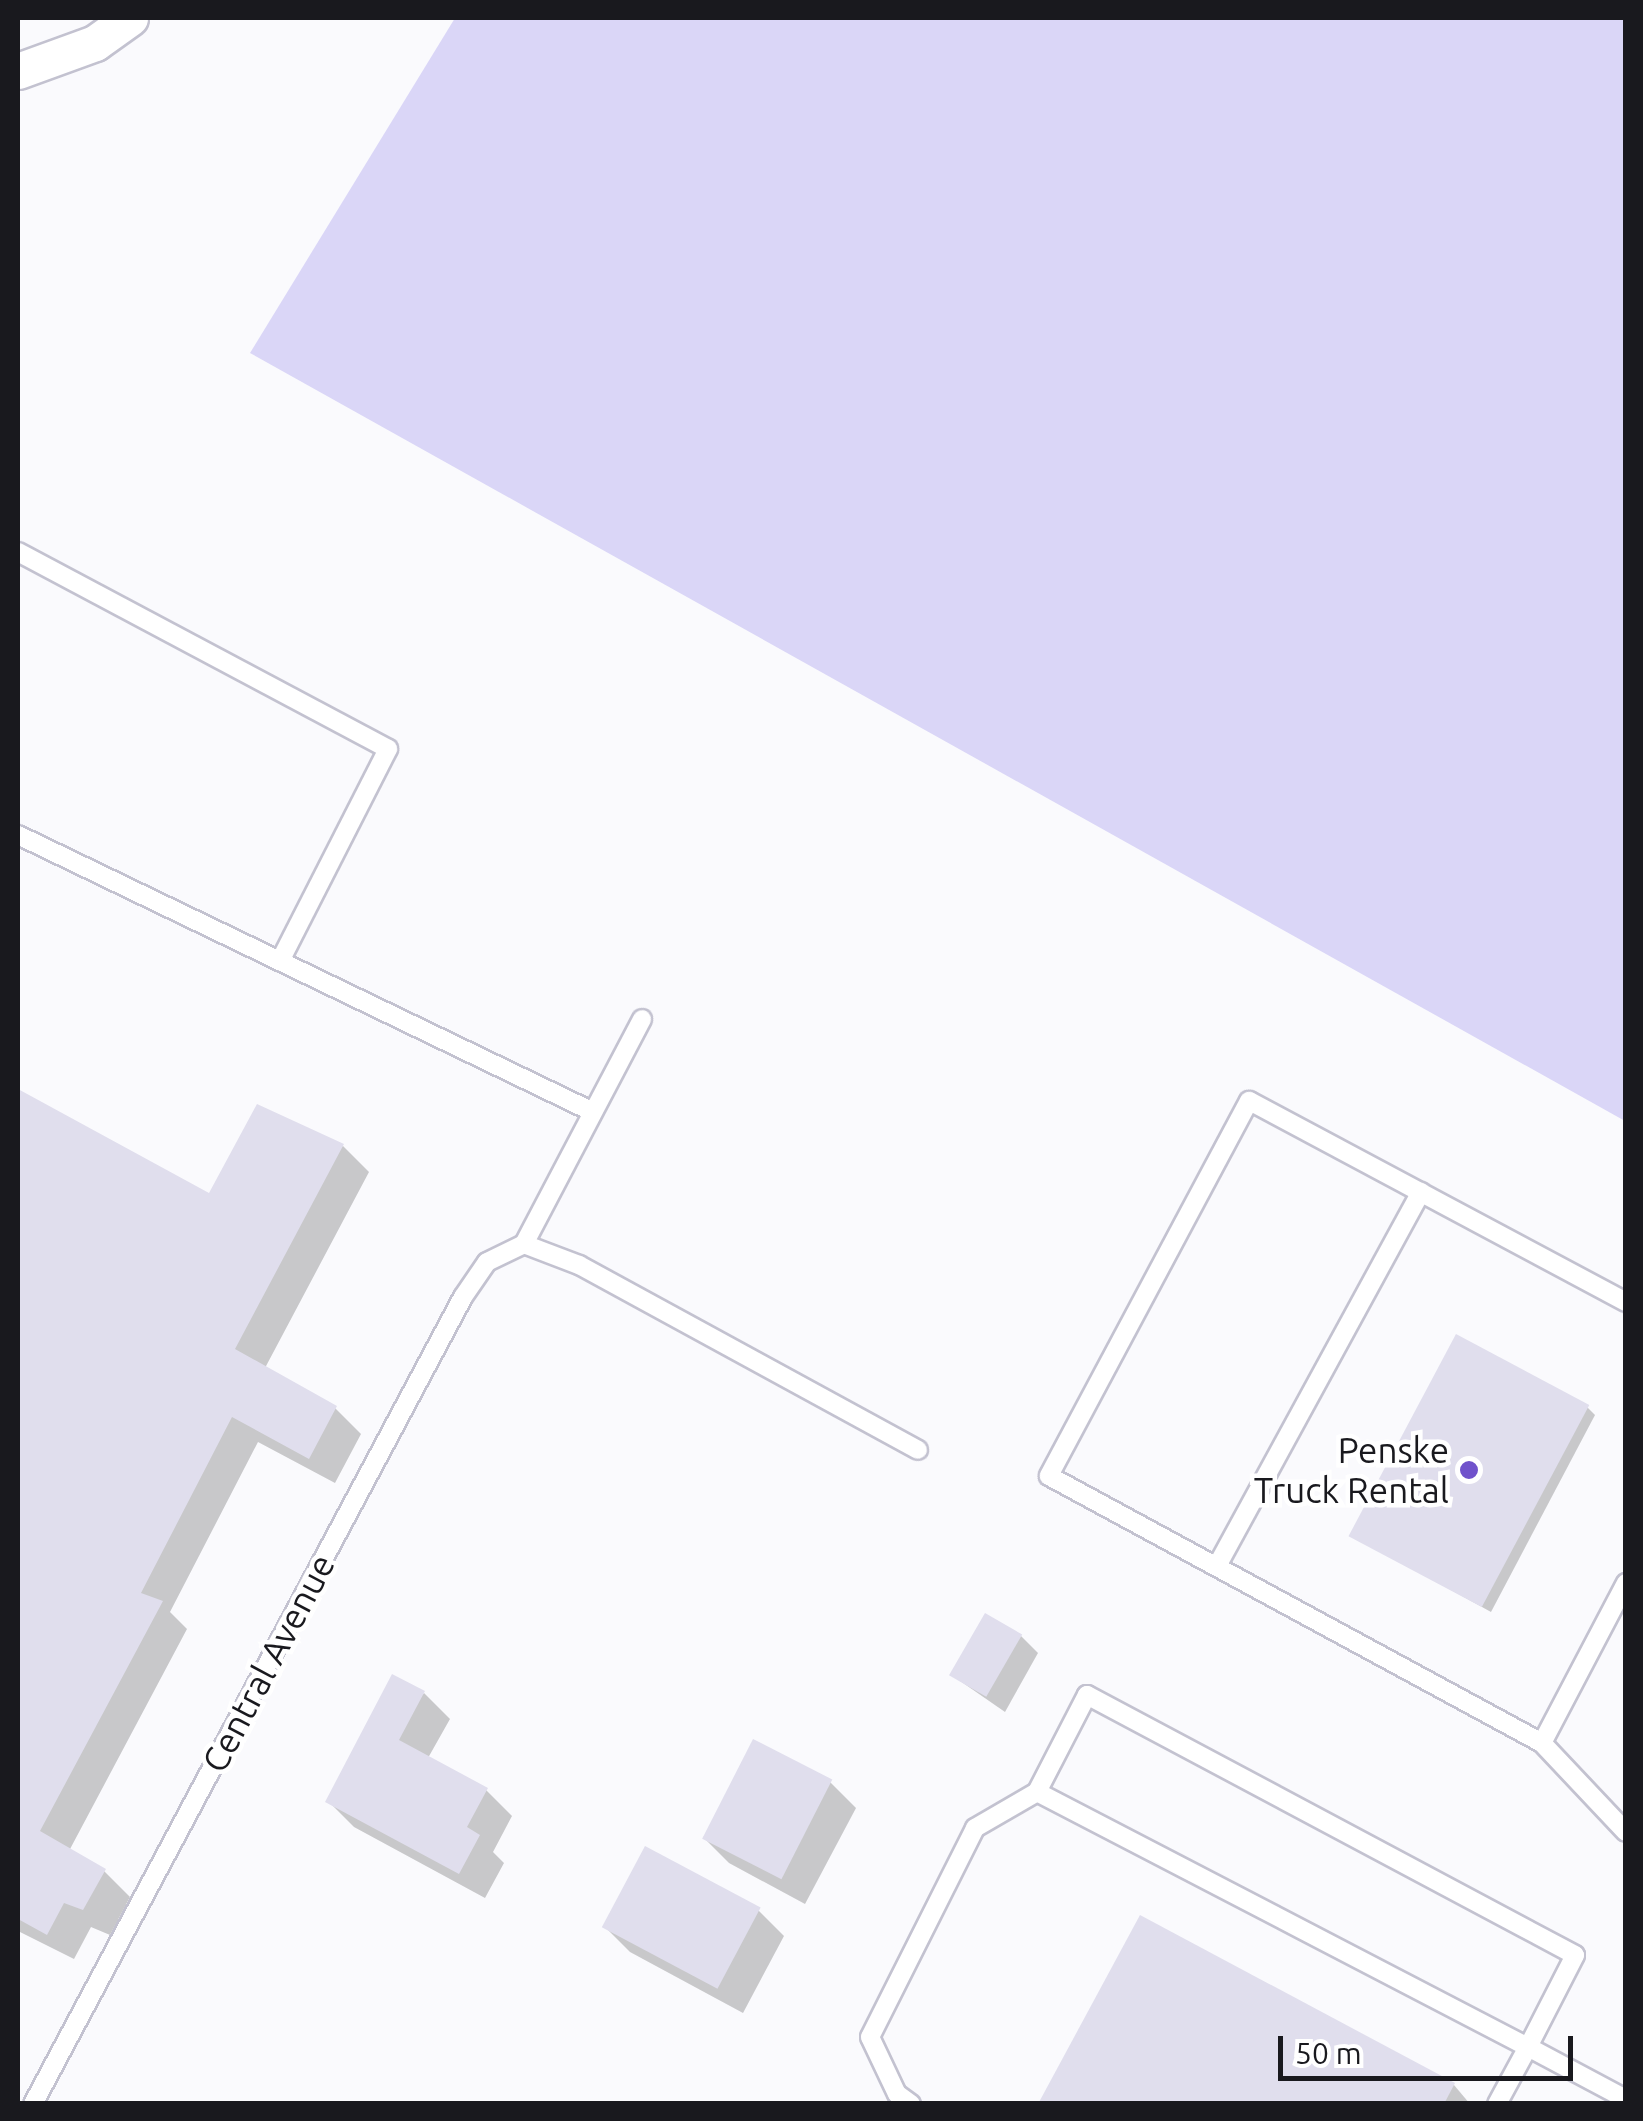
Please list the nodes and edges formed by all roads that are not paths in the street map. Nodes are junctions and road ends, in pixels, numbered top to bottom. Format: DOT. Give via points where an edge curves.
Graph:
graph roads {
  1 [pos="130,18"];
  2 [pos="18,71"];
  3 [pos="18,552"];
  4 [pos="18,835"];
  5 [pos="280,962"];
  6 [pos="642,1019"];
  7 [pos="593,1112"];
  8 [pos="1420,1192"];
  9 [pos="524,1244"];
  10 [pos="1626,1302"];
  11 [pos="918,1450"];
  12 [pos="1216,1566"];
  13 [pos="1626,1583"];
  14 [pos="1542,1743"];
  15 [pos="1037,1792"];
  16 [pos="1626,1832"];
  17 [pos="1528,2047"];
  18 [pos="1626,2099"];
  19 [pos="33,2104"];
  20 [pos="911,2104"];
  21 [pos="1497,2104"];
  1 -- 2 [label="street" via="95,43"];
  3 -- 5 [label="lane" via="388,749"];
  4 -- 5 [label="lane"];
  5 -- 7 [label="lane"];
  6 -- 7 [label="lane"];
  7 -- 9 [label="lane"];
  8 -- 10 [label="lane"];
  8 -- 12 [label="lane"];
  8 -- 12 [label="lane" via="1249,1101 1049,1476"];
  9 -- 11 [label="lane" via="579,1264"];
  9 -- 19 [label="lane, Central Avenue" via="487,1262 464,1298"];
  12 -- 14 [label="lane"];
  13 -- 14 [label="lane"];
  14 -- 16 [label="lane"];
  15 -- 17 [label="lane"];
  15 -- 17 [label="lane" via="1087,1695 1576,1955"];
  15 -- 20 [label="lane" via="975,1828 870,2038 897,2094"];
  17 -- 18 [label="lane"];
  17 -- 21 [label="lane"];
}
